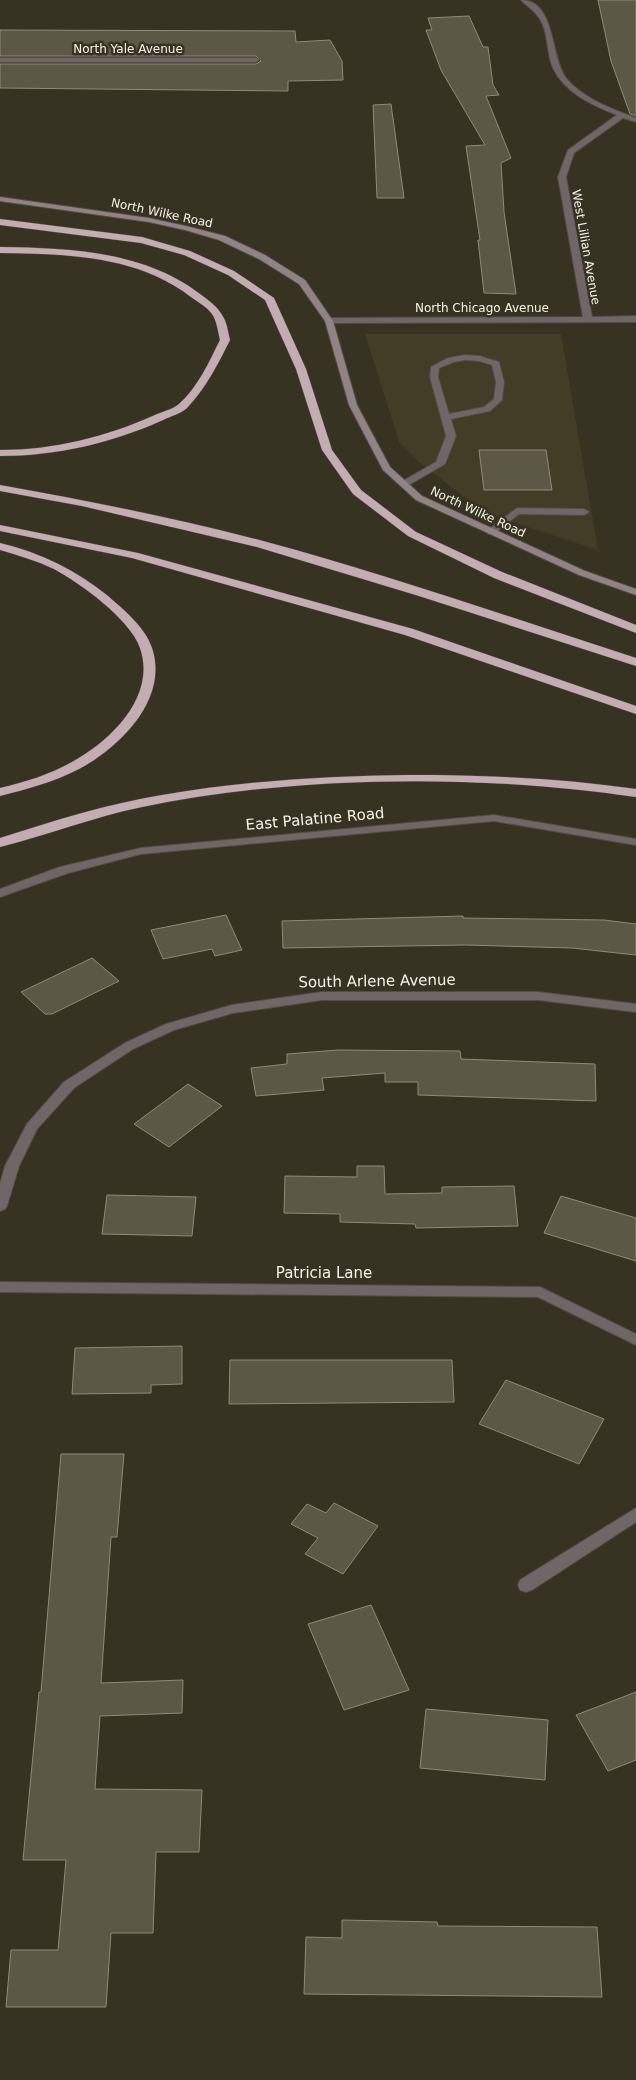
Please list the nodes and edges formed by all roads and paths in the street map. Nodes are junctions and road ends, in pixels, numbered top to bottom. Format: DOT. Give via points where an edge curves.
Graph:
graph roads {
  1 [pos="524,0"];
  2 [pos="0,60"];
  3 [pos="256,60"];
  4 [pos="622,115"];
  5 [pos="636,120"];
  6 [pos="0,199"];
  7 [pos="0,222"];
  8 [pos="0,250"];
  9 [pos="588,319"];
  10 [pos="636,320"];
  11 [pos="329,321"];
  12 [pos="446,417"];
  13 [pos="0,453"];
  14 [pos="404,484"];
  15 [pos="0,488"];
  16 [pos="584,512"];
  17 [pos="0,528"];
  18 [pos="491,532"];
  19 [pos="0,546"];
  20 [pos="636,592"];
  21 [pos="636,629"];
  22 [pos="636,662"];
  23 [pos="636,710"];
  24 [pos="0,792"];
  25 [pos="636,793"];
  26 [pos="636,842"];
  27 [pos="0,843"];
  28 [pos="0,893"];
  29 [pos="636,1008"];
  30 [pos="0,1206"];
  31 [pos="0,1288"];
  32 [pos="636,1340"];
  33 [pos="636,1514"];
  34 [pos="526,1584"];
  1 -- 4 [label="street" via="536,8 548,26 553,56 562,78 581,93"];
  2 -- 3 [label="street, North Yale Avenue"];
  4 -- 5 [label="street"];
  4 -- 9 [label="street, West Lillian Avenue" via="571,152 562,177"];
  6 -- 11 [label="street, North Wilke Road" via="149,220 222,238 262,257 302,282"];
  7 -- 21 [label="highway" via="142,240 187,253 231,274 269,298 301,369 327,450 357,492 412,534 498,575"];
  8 -- 13 [label="highway" via="64,251 97,256 158,273 195,293 217,314 225,340 209,373 182,407 127,432 86,443"];
  9 -- 10 [label="street, North Chicago Avenue"];
  9 -- 11 [label="street, North Chicago Avenue"];
  11 -- 14 [label="street, North Wilke Road" via="353,405 386,468"];
  12 -- 12 [label="street" via="434,377 435,367 450,359 478,357 496,364 500,382 498,400 487,409"];
  12 -- 14 [label="street" via="451,436 440,464"];
  14 -- 18 [label="street, North Wilke Road" via="419,498"];
  15 -- 22 [label="highway" via="82,503 260,544"];
  16 -- 18 [label="street" via="518,511"];
  17 -- 23 [label="highway" via="134,555 410,632"];
  18 -- 20 [label="street, North Wilke Road" via="582,573"];
  19 -- 24 [label="highway" via="67,572 104,599 129,622 146,648 150,670 146,696 132,720 114,738 59,774"];
  25 -- 27 [label="highway" via="502,779 310,781 160,800 85,816"];
  26 -- 28 [label="street, East Palatine Road" via="494,818 141,851 64,870"];
  29 -- 30 [label="street, South Arlene Avenue" via="538,996 322,996 232,1009 170,1027 128,1046 69,1085 32,1127 12,1166"];
  31 -- 32 [label="street, Patricia Lane" via="540,1292"];
  33 -- 34 [label="street"];
}
